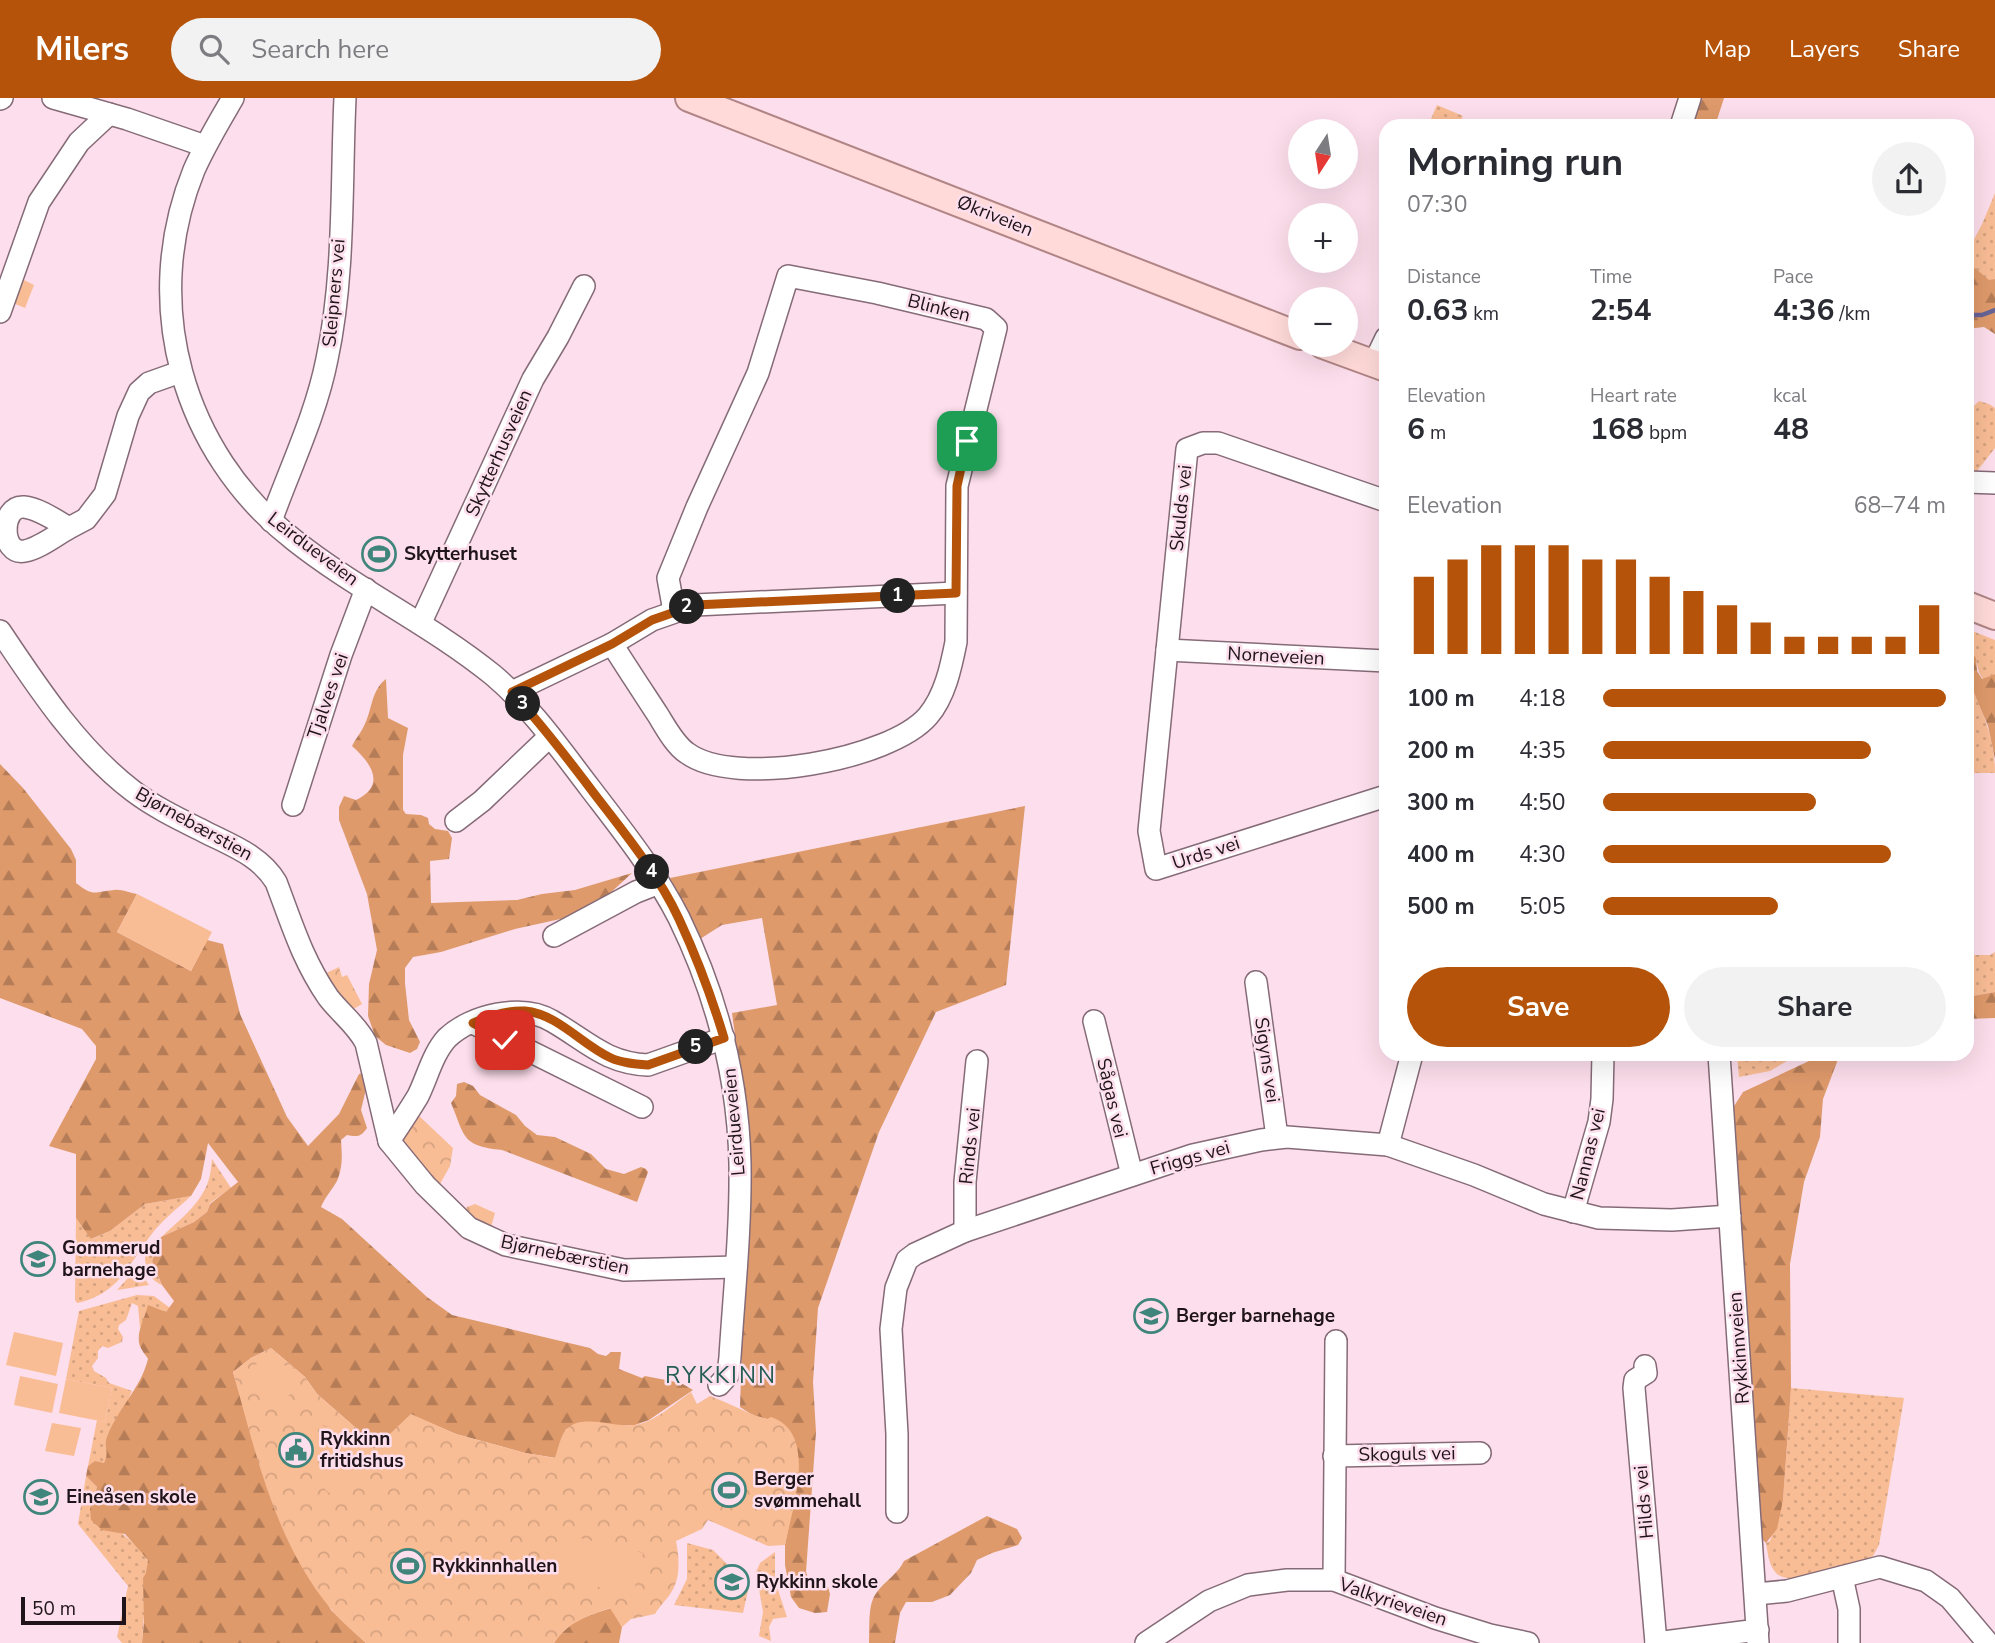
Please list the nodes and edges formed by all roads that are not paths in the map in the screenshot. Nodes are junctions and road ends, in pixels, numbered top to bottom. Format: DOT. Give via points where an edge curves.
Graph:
graph roads {
  1 [pos="53,98"];
  2 [pos="233,98"];
  3 [pos="345,98"];
  4 [pos="689,98"];
  5 [pos="1690,98"];
  6 [pos="109,114"];
  7 [pos="1683,119"];
  8 [pos="205,146"];
  9 [pos="584,286"];
  10 [pos="0,312"];
  11 [pos="1288,331"];
  12 [pos="1356,357"];
  13 [pos="1379,366"];
  14 [pos="180,372"];
  15 [pos="1974,482"];
  16 [pos="1995,483"];
  17 [pos="1379,498"];
  18 [pos="271,521"];
  19 [pos="69,528"];
  20 [pos="366,589"];
  21 [pos="956,593"];
  22 [pos="1974,607"];
  23 [pos="674,611"];
  24 [pos="1995,616"];
  25 [pos="421,622"];
  26 [pos="0,631"];
  27 [pos="612,644"];
  28 [pos="1167,650"];
  29 [pos="1379,662"];
  30 [pos="512,692"];
  31 [pos="550,736"];
  32 [pos="1379,798"];
  33 [pos="293,805"];
  34 [pos="456,821"];
  35 [pos="659,883"];
  36 [pos="554,936"];
  37 [pos="1256,982"];
  38 [pos="1094,1021"];
  39 [pos="473,1023"];
  40 [pos="724,1038"];
  41 [pos="977,1061"];
  42 [pos="1410,1061"];
  43 [pos="1603,1061"];
  44 [pos="1719,1061"];
  45 [pos="642,1107"];
  46 [pos="1277,1137"];
  47 [pos="390,1141"];
  48 [pos="1388,1145"];
  49 [pos="1132,1175"];
  50 [pos="1573,1212"];
  51 [pos="1730,1216"];
  52 [pos="965,1231"];
  53 [pos="736,1266"];
  54 [pos="1336,1341"];
  55 [pos="1646,1366"];
  56 [pos="719,1385"];
  57 [pos="1480,1453"];
  58 [pos="1334,1456"];
  59 [pos="897,1512"];
  60 [pos="1842,1577"];
  61 [pos="1334,1580"];
  62 [pos="1756,1594"];
  63 [pos="1758,1636"];
  64 [pos="1985,1642"];
  65 [pos="1146,1643"];
  66 [pos="1528,1643"];
  67 [pos="1656,1643"];
  68 [pos="1849,1643"];
  1 -- 6 [label="street"];
  2 -- 8 [label="street, Leirdueveien"];
  3 -- 18 [label="street, Sleipners vei" via="333,329 317,397"];
  4 -- 11 [label="main road, Økriveien"];
  5 -- 7 [label="street"];
  6 -- 8 [label="street"];
  6 -- 10 [label="street" via="79,142 39,202"];
  8 -- 14 [label="street, Leirdueveien" via="187,193 173,254 171,305"];
  9 -- 25 [label="street, Skytterhusveien" via="533,379"];
  12 -- 13 [label="main road"];
  14 -- 18 [label="street, Leirdueveien" via="222,463"];
  14 -- 19 [label="street" via="149,383 139,392 105,494 86,519"];
  15 -- 16 [label="street"];
  17 -- 28 [label="street, Skulds vei" via="1219,443 1187,449"];
  18 -- 20 [label="street, Leirdueveien"];
  20 -- 25 [label="street, Leirdueveien"];
  20 -- 33 [label="street, Tjalves vei"];
  21 -- 23 [label="street" via="724,603"];
  21 -- 23 [label="street, Blinken" via="957,486 996,328 986,319 788,275 758,373 668,578"];
  21 -- 27 [label="street, Blinken" via="951,664 940,698 927,717 887,744 835,760 733,769 709,765 685,753"];
  22 -- 24 [label="main road"];
  23 -- 27 [label="street"];
  25 -- 30 [label="street, Leirdueveien"];
  26 -- 47 [label="street, Bjørnebærstien" via="68,726 132,791 240,850 270,872 304,959 330,999 362,1034"];
  27 -- 30 [label="street"];
  28 -- 29 [label="street, Norneveien"];
  28 -- 32 [label="street, Urds vei" via="1150,831 1156,869"];
  30 -- 31 [label="street, Leirdueveien"];
  31 -- 34 [label="street"];
  31 -- 35 [label="street, Leirdueveien"];
  35 -- 36 [label="street"];
  35 -- 40 [label="street, Leirdueveien" via="700,967"];
  37 -- 46 [label="street, Sigyns vei"];
  38 -- 49 [label="street, Sågas vei"];
  39 -- 40 [label="street" via="527,1011 550,1019 614,1060 648,1065"];
  39 -- 45 [label="street"];
  39 -- 47 [label="street" via="447,1039"];
  40 -- 53 [label="street, Leirdueveien" via="740,1163"];
  41 -- 52 [label="street, Rinds vei"];
  42 -- 48 [label="street"];
  43 -- 50 [label="street, Nannas vei" via="1600,1122"];
  44 -- 51 [label="street, Rykkinnveien"];
  46 -- 48 [label="street, Friggs vei"];
  46 -- 49 [label="street, Friggs vei" via="1193,1155"];
  47 -- 53 [label="street, Bjørnebærstien" via="456,1217 506,1245 624,1270"];
  48 -- 50 [label="street, Friggs vei"];
  49 -- 52 [label="street, Friggs vei"];
  50 -- 51 [label="street, Friggs vei" via="1619,1220"];
  51 -- 62 [label="street, Rykkinnveien"];
  52 -- 59 [label="street, Friggs vei" via="907,1260 896,1288 891,1329"];
  53 -- 56 [label="street, Leirdueveien" via="728,1375"];
  54 -- 58 [label="street, Skoguls vei"];
  55 -- 67 [label="street, Hilds vei" via="1634,1388"];
  57 -- 58 [label="street, Skoguls vei"];
  58 -- 61 [label="street, Skoguls vei"];
  60 -- 62 [label="street"];
  60 -- 64 [label="street" via="1880,1567 1926,1581 1950,1598"];
  60 -- 68 [label="street" via="1849,1609"];
  61 -- 65 [label="street, Valkyrieveien" via="1248,1585 1209,1601"];
  61 -- 66 [label="street, Valkyrieveien" via="1436,1618"];
  62 -- 63 [label="street, Rykkinnveien"];
  63 -- 67 [label="street"];
}
